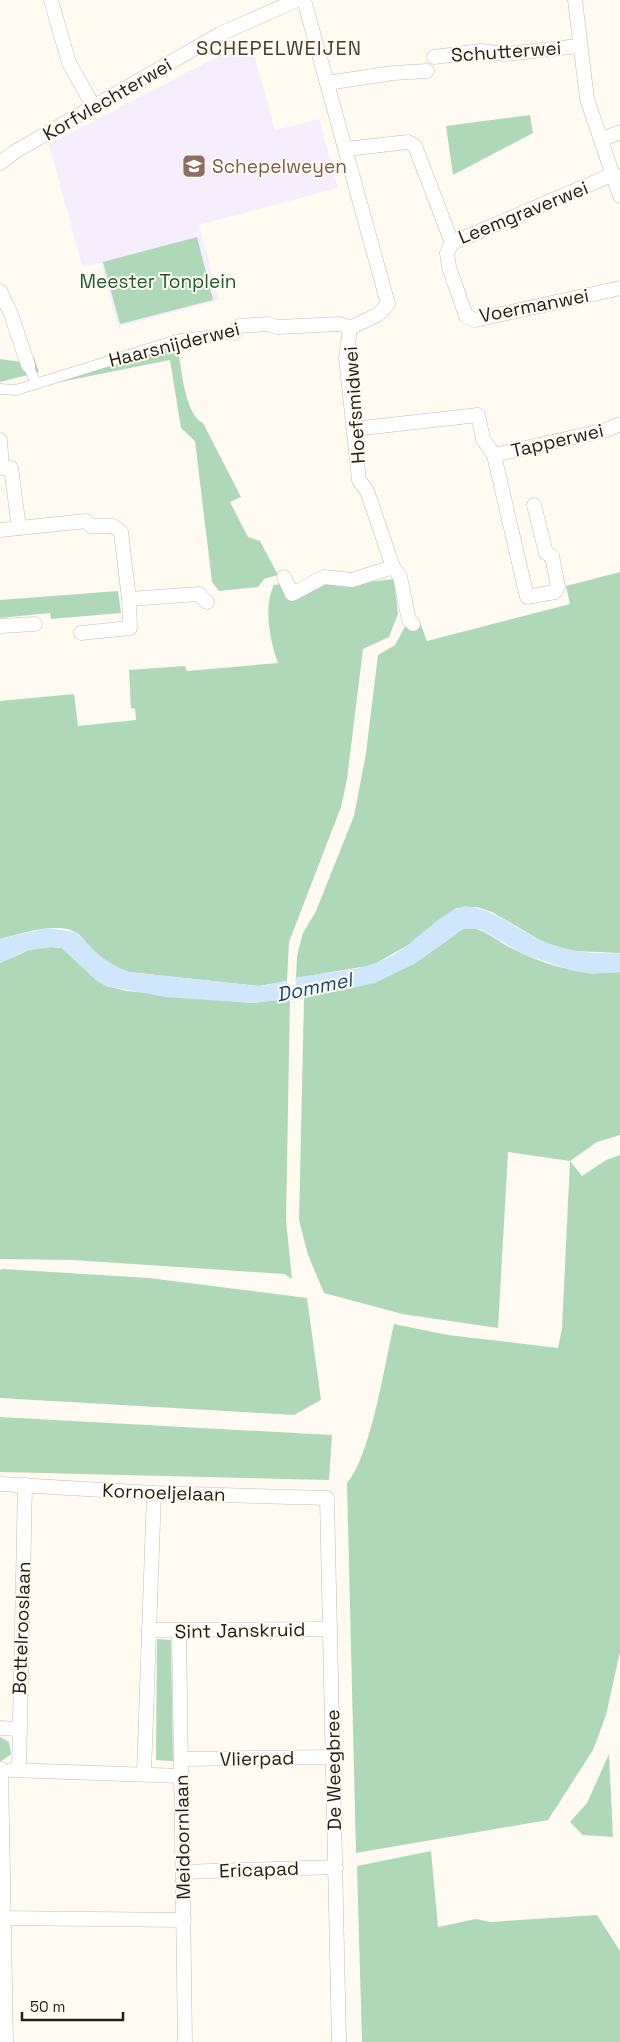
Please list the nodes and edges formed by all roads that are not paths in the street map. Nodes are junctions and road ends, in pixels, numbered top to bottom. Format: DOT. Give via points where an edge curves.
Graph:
graph roads {
  1 [pos="52,0"];
  2 [pos="297,0"];
  3 [pos="304,0"];
  4 [pos="575,0"];
  5 [pos="579,46"];
  6 [pos="434,56"];
  7 [pos="427,71"];
  8 [pos="327,83"];
  9 [pos="94,107"];
  10 [pos="620,132"];
  11 [pos="601,140"];
  12 [pos="346,149"];
  13 [pos="0,163"];
  14 [pos="614,174"];
  15 [pos="620,196"];
  16 [pos="452,243"];
  17 [pos="620,288"];
  18 [pos="0,291"];
  19 [pos="350,328"];
  20 [pos="234,333"];
  21 [pos="28,365"];
  22 [pos="36,384"];
  23 [pos="0,389"];
  24 [pos="620,424"];
  25 [pos="354,429"];
  26 [pos="0,440"];
  27 [pos="494,455"];
  28 [pos="534,505"];
  29 [pos="19,528"];
  30 [pos="0,530"];
  31 [pos="393,567"];
  32 [pos="284,577"];
  33 [pos="129,599"];
  34 [pos="207,602"];
  35 [pos="34,624"];
  36 [pos="413,624"];
  37 [pos="0,626"];
  38 [pos="81,633"];
  39 [pos="0,1484"];
  40 [pos="25,1485"];
  41 [pos="154,1493"];
  42 [pos="327,1498"];
  43 [pos="330,1629"];
  44 [pos="149,1630"];
  45 [pos="179,1631"];
  46 [pos="0,1728"];
  47 [pos="18,1729"];
  48 [pos="333,1757"];
  49 [pos="181,1758"];
  50 [pos="1,1769"];
  51 [pos="19,1770"];
  52 [pos="144,1773"];
  53 [pos="181,1776"];
  54 [pos="336,1867"];
  55 [pos="183,1872"];
  56 [pos="2,1918"];
  57 [pos="184,1920"];
  58 [pos="6,2042"];
  59 [pos="186,2042"];
  60 [pos="339,2042"];
  1 -- 9 [label="street" via="69,63"];
  2 -- 9 [label="street, Korfvlechterwei" via="220,34"];
  3 -- 8 [label="street, Hoefsmidwei"];
  4 -- 5 [label="street, Schutterwei"];
  5 -- 6 [label="street, Schutterwei" via="505,54 481,51"];
  5 -- 11 [label="street, Schutterwei" via="587,99"];
  7 -- 8 [label="street"];
  8 -- 12 [label="street, Hoefsmidwei"];
  9 -- 13 [label="street, Korfvlechterwei"];
  10 -- 11 [label="street"];
  11 -- 14 [label="street, Schutterwei"];
  12 -- 16 [label="street, Leemgraverwei" via="408,142 415,146"];
  12 -- 19 [label="street, Hoefsmidwei" via="388,304 379,314"];
  14 -- 15 [label="street, Schutterwei"];
  14 -- 16 [label="street, Leemgraverwei"];
  16 -- 17 [label="street, Voermanwei" via="447,253 450,267 466,316 475,320"];
  18 -- 21 [label="street"];
  19 -- 20 [label="street, Haarsnijderwei" via="340,324 277,327 268,324 239,326"];
  19 -- 25 [label="street, Hoefsmidwei" via="346,358"];
  20 -- 22 [label="street, Haarsnijderwei" via="180,339"];
  21 -- 22 [label="street"];
  22 -- 23 [label="street, Haarsnijderwei" via="16,390"];
  24 -- 27 [label="street, Tapperwei"];
  25 -- 27 [label="street" via="478,416 483,439"];
  25 -- 31 [label="street, Hoefsmidwei" via="359,480 367,491"];
  26 -- 29 [label="street" via="2,468 11,468"];
  27 -- 28 [label="street" via="527,597 555,592 558,587 552,556 546,553"];
  29 -- 30 [label="street"];
  29 -- 33 [label="street" via="86,521 91,526 113,526 121,532"];
  31 -- 32 [label="street" via="352,580 324,577 292,594"];
  31 -- 36 [label="street, Hoefsmidwei" via="400,577 409,620"];
  33 -- 34 [label="street" via="199,594"];
  33 -- 38 [label="street" via="130,628"];
  35 -- 37 [label="street"];
  39 -- 40 [label="street, Kornoeljelaan"];
  40 -- 41 [label="street, Kornoeljelaan"];
  40 -- 47 [label="street, Bottelrooslaan"];
  41 -- 42 [label="street, Kornoeljelaan"];
  41 -- 44 [label="street, Meidoornlaan"];
  42 -- 43 [label="street, De Weegbree"];
  43 -- 45 [label="street, Sint Janskruid"];
  43 -- 48 [label="street, De Weegbree"];
  44 -- 45 [label="street, Sint Janskruid"];
  44 -- 52 [label="street, Meidoornlaan"];
  45 -- 49 [label="street, Meidoornlaan"];
  46 -- 47 [label="street"];
  47 -- 51 [label="street, Bottelrooslaan"];
  48 -- 49 [label="street, Vlierpad"];
  48 -- 54 [label="street, De Weegbree"];
  49 -- 53 [label="street, Meidoornlaan"];
  50 -- 51 [label="street"];
  50 -- 56 [label="street"];
  51 -- 52 [label="street"];
  52 -- 53 [label="street"];
  53 -- 55 [label="street, Meidoornlaan"];
  54 -- 55 [label="street, Ericapad"];
  54 -- 60 [label="street, De Weegbree"];
  55 -- 57 [label="street, Meidoornlaan"];
  56 -- 57 [label="street"];
  56 -- 58 [label="street"];
  57 -- 59 [label="street, Meidoornlaan"];
}
